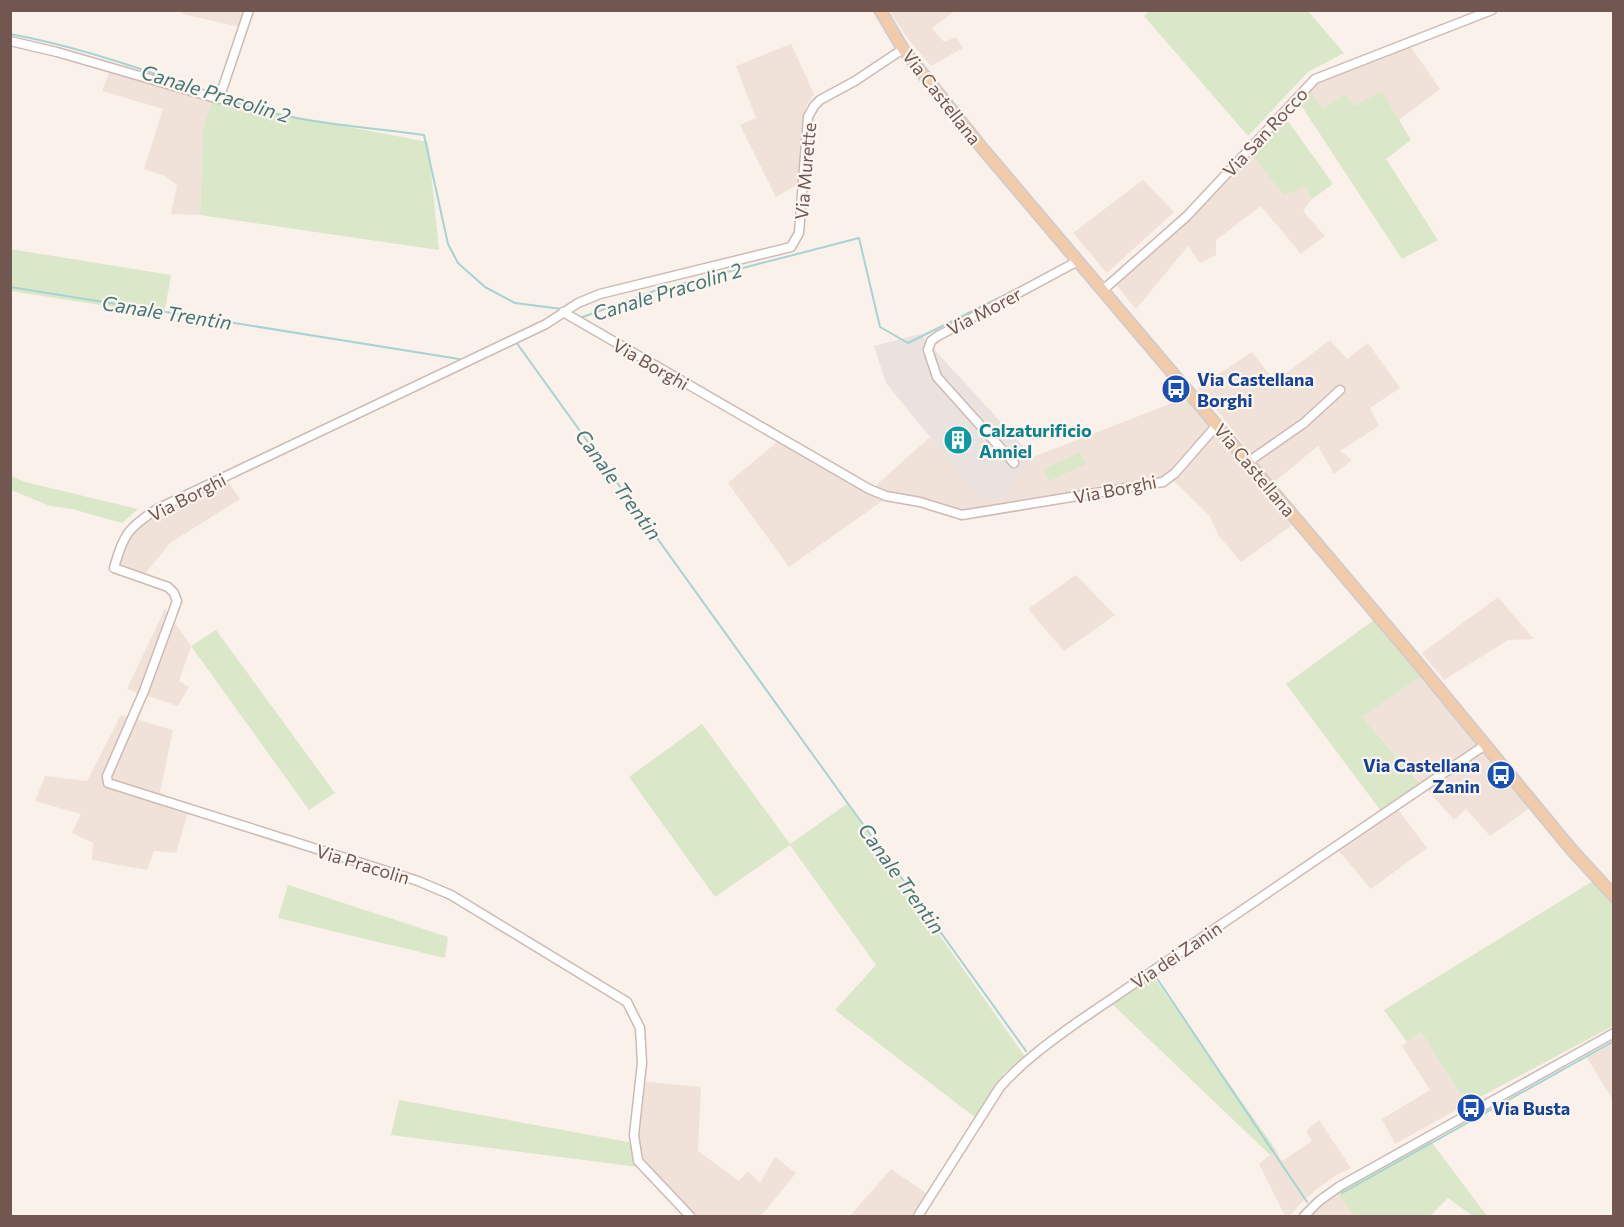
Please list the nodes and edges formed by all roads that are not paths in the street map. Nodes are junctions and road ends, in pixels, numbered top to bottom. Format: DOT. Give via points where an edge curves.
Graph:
graph roads {
  1 [pos="249,10"];
  2 [pos="880,10"];
  3 [pos="1492,10"];
  4 [pos="10,41"];
  5 [pos="903,49"];
  6 [pos="1078,261"];
  7 [pos="1102,290"];
  8 [pos="563,312"];
  9 [pos="1340,390"];
  10 [pos="1217,425"];
  11 [pos="1248,462"];
  12 [pos="1014,463"];
  13 [pos="114,568"];
  14 [pos="1485,745"];
  15 [pos="1614,896"];
  16 [pos="1614,1033"];
  17 [pos="690,1216"];
  18 [pos="918,1216"];
  19 [pos="1304,1216"];
  1 -- 4 [label="street" via="219,99"];
  2 -- 5 [label="main road, Via Castellana"];
  3 -- 7 [label="street, Via San Rocco" via="1315,79 1187,216"];
  5 -- 6 [label="main road, Via Castellana"];
  5 -- 8 [label="street, Via Murette" via="814,106 808,117 799,233 791,247 600,294"];
  6 -- 7 [label="main road, Via Castellana"];
  6 -- 12 [label="street, Via Morer" via="938,336 928,350 937,377"];
  7 -- 10 [label="main road, Via Castellana"];
  8 -- 10 [label="street, Via Borghi" via="869,489 962,515 1163,482"];
  8 -- 13 [label="street, Via Borghi" via="546,324 157,510 133,525 120,545"];
  9 -- 11 [label="street" via="1304,423"];
  10 -- 11 [label="main road, Via Castellana"];
  11 -- 14 [label="main road, Via Castellana"];
  13 -- 17 [label="street, Via Pracolin" via="168,587 177,601 107,776 108,783 418,881 451,896 627,1002 640,1028 642,1063 634,1135 638,1161"];
  14 -- 15 [label="main road, Via Castellana"];
  14 -- 18 [label="street, Via dei Zanin" via="1033,1054 1000,1087"];
  16 -- 19 [label="street" via="1340,1186"];
}
